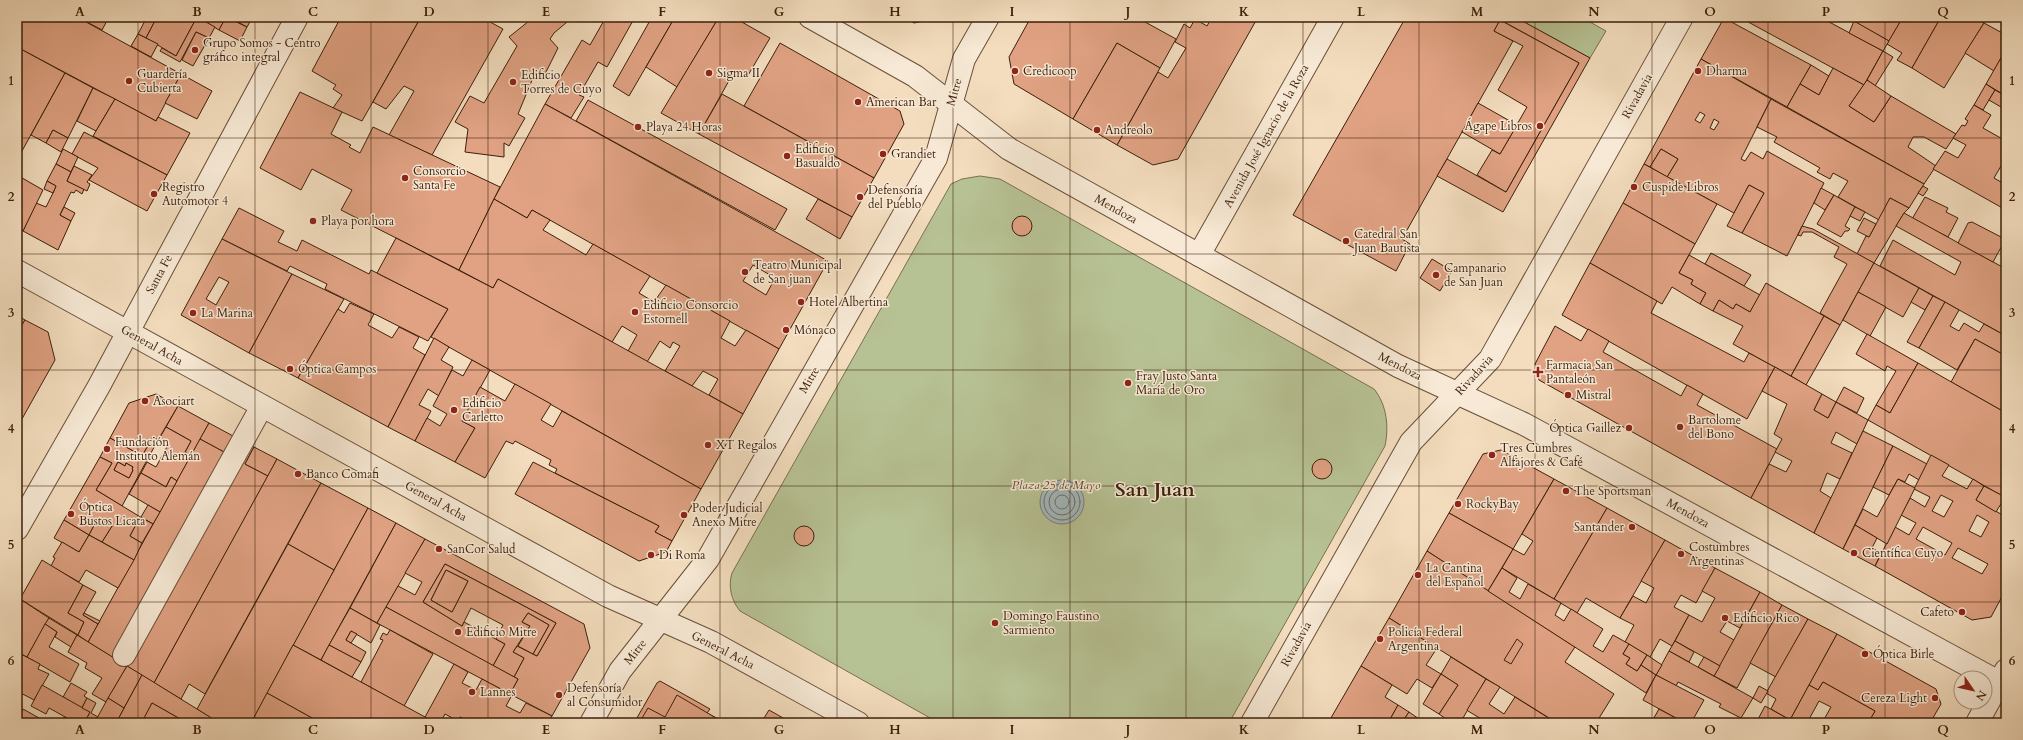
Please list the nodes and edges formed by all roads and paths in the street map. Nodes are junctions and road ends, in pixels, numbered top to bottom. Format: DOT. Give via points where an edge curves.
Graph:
graph roads {
  1 [pos="297,17"];
  2 [pos="810,17"];
  3 [pos="988,17"];
  4 [pos="1333,17"];
  5 [pos="1682,17"];
  6 [pos="951,104"];
  7 [pos="1199,255"];
  8 [pos="17,271"];
  9 [pos="128,332"];
  10 [pos="1457,393"];
  11 [pos="262,406"];
  12 [pos="17,529"];
  13 [pos="660,620"];
  14 [pos="124,655"];
  15 [pos="2004,680"];
  16 [pos="591,723"];
  17 [pos="858,723"];
  18 [pos="1252,723"];
  19 [pos="1977,723"];
  1 -- 9 [label="street, Santa Fe"];
  2 -- 6 [label="street, Mendoza" via="915,76"];
  3 -- 6 [label="street, Mitre" via="964,59"];
  4 -- 7 [label="street, Avenida José Ignacio de la Roza"];
  5 -- 10 [label="street, Rivadavia" via="1490,359"];
  6 -- 7 [label="street, Mendoza" via="1009,149"];
  6 -- 13 [label="street, Mitre" via="936,158 708,559"];
  7 -- 10 [label="street, Mendoza" via="1398,366"];
  8 -- 9 [label="street, General Acha"];
  9 -- 11 [label="street, General Acha"];
  9 -- 12 [label="street, Santa Fe"];
  10 -- 15 [label="street, Mendoza" via="1524,424"];
  10 -- 18 [label="street, Rivadavia" via="1410,442"];
  11 -- 13 [label="street, General Acha" via="608,596"];
  11 -- 14 [label="street"];
  13 -- 16 [label="street, Mitre" via="620,671"];
  13 -- 17 [label="street, General Acha" via="711,642"];
  15 -- 19 [label="street"];
}
